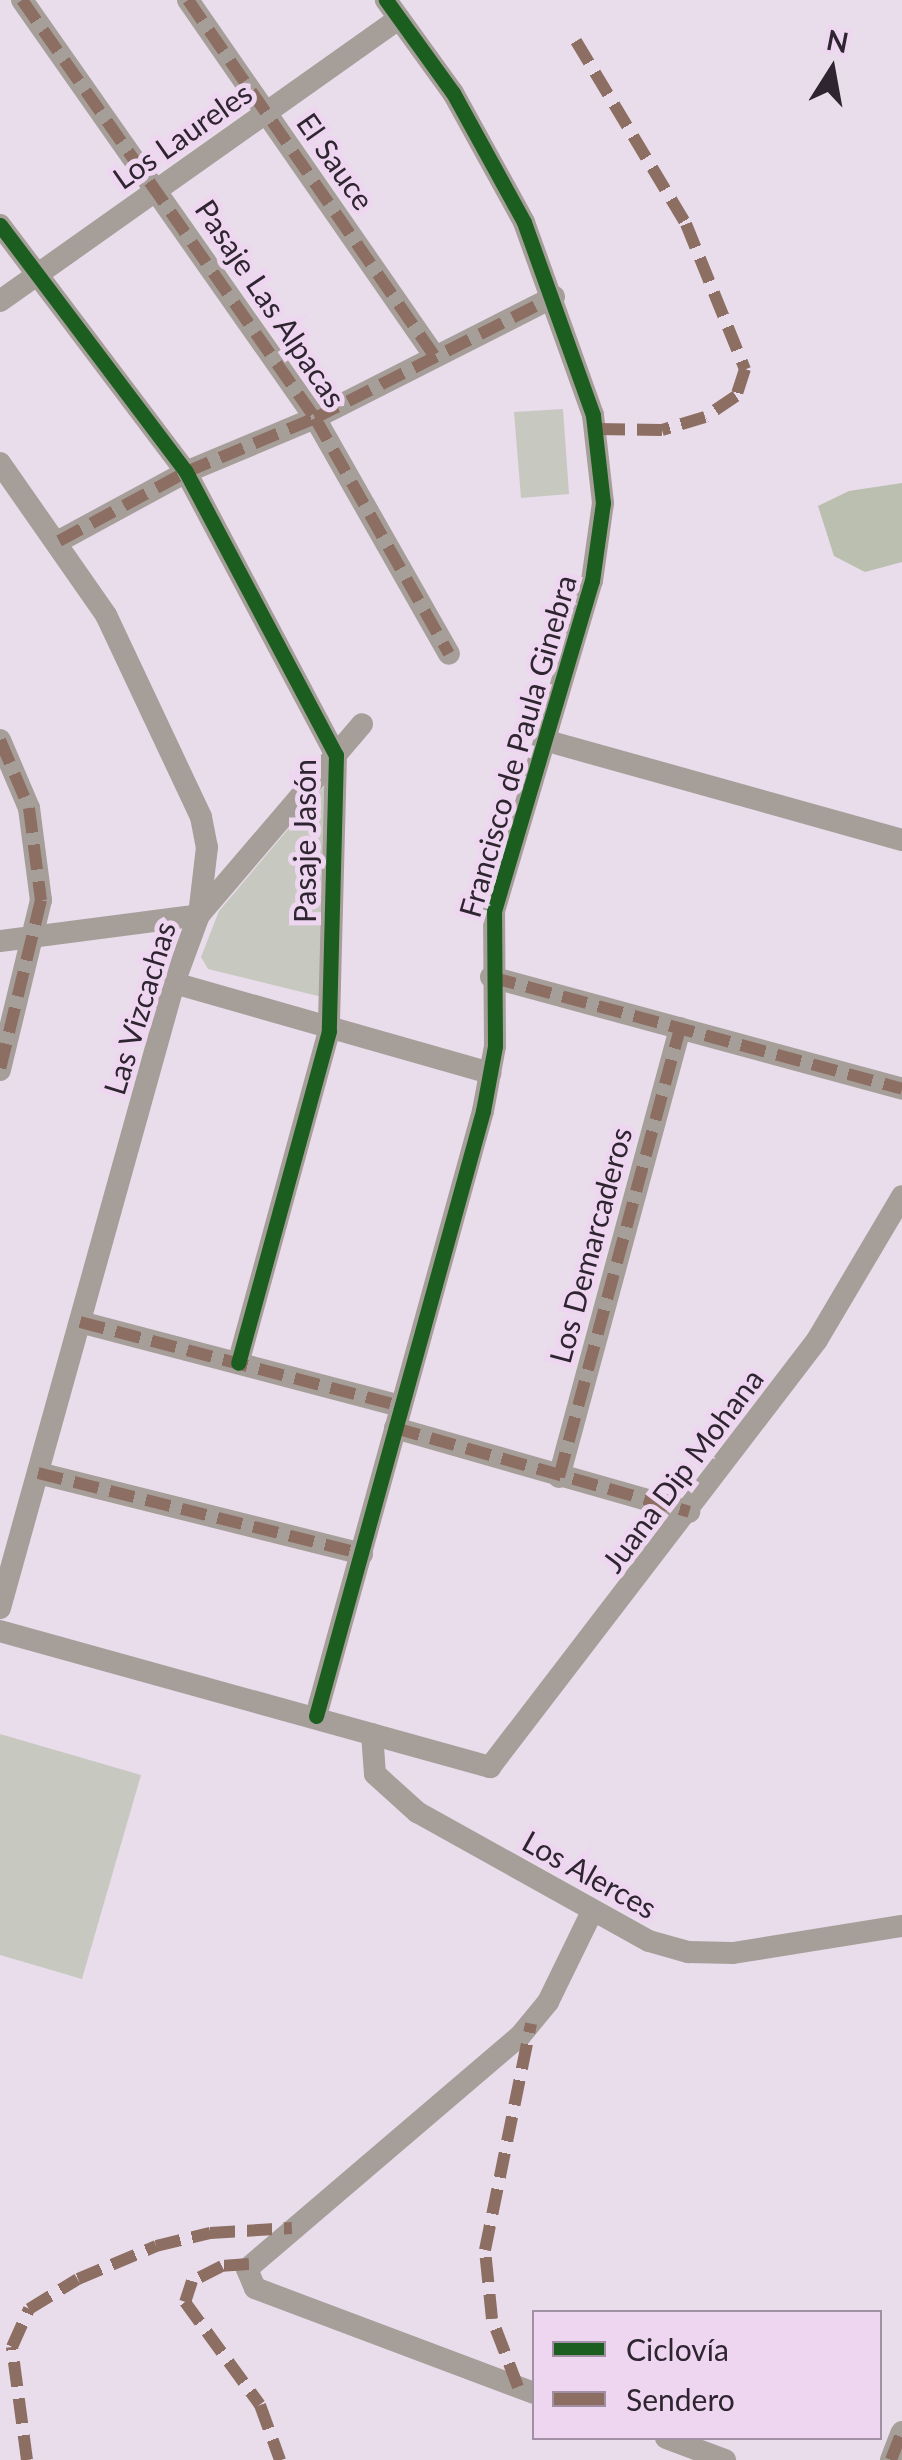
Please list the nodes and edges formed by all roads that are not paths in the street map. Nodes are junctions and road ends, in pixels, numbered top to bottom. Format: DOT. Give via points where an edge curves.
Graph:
graph roads {
  1 [pos="22,0"];
  2 [pos="188,0"];
  3 [pos="393,9"];
  4 [pos="266,112"];
  5 [pos="156,190"];
  6 [pos="0,226"];
  7 [pos="37,275"];
  8 [pos="554,297"];
  9 [pos="0,302"];
  10 [pos="435,357"];
  11 [pos="314,418"];
  12 [pos="0,463"];
  13 [pos="186,472"];
  14 [pos="58,540"];
  15 [pos="449,654"];
  16 [pos="362,724"];
  17 [pos="0,740"];
  18 [pos="544,740"];
  19 [pos="336,754"];
  20 [pos="902,840"];
  21 [pos="198,915"];
  22 [pos="34,938"];
  23 [pos="0,942"];
  24 [pos="491,977"];
  25 [pos="174,984"];
  26 [pos="680,1028"];
  27 [pos="329,1030"];
  28 [pos="0,1070"];
  29 [pos="490,1073"];
  30 [pos="902,1089"];
  31 [pos="902,1196"];
  32 [pos="80,1322"];
  33 [pos="238,1363"];
  34 [pos="398,1417"];
  35 [pos="38,1472"];
  36 [pos="559,1477"];
  37 [pos="689,1512"];
  38 [pos="362,1554"];
  39 [pos="0,1608"];
  40 [pos="0,1631"];
  41 [pos="316,1716"];
  42 [pos="372,1734"];
  43 [pos="591,1914"];
  44 [pos="902,1926"];
  45 [pos="532,2391"];
  46 [pos="902,2432"];
  47 [pos="671,2440"];
  48 [pos="725,2460"];
  49 [pos="892,2460"];
  1 -- 5 [label="street, Pasaje Las Alpacas"];
  2 -- 4 [label="street, El Sauce"];
  3 -- 4 [label="street, Los Laureles"];
  3 -- 8 [label="street, Francisco de Paula Ginebra" via="487,149"];
  4 -- 5 [label="street, Los Laureles"];
  4 -- 10 [label="street, El Sauce"];
  5 -- 7 [label="street, Los Laureles"];
  5 -- 11 [label="street, Pasaje Las Alpacas"];
  6 -- 7 [label="street, Pasaje Jasón"];
  7 -- 9 [label="street, Los Laureles"];
  7 -- 13 [label="street, Pasaje Jasón"];
  8 -- 10 [label="street"];
  8 -- 18 [label="street, Francisco de Paula Ginebra" via="593,415 603,503 592,581"];
  10 -- 11 [label="street"];
  11 -- 13 [label="street"];
  11 -- 15 [label="street, Pasaje Las Alpacas"];
  12 -- 14 [label="street, Las Vizcachas"];
  13 -- 14 [label="street"];
  13 -- 19 [label="street, Pasaje Jasón"];
  14 -- 21 [label="street, Las Vizcachas" via="106,615 201,816 207,862"];
  16 -- 19 [label="street"];
  17 -- 22 [label="street" via="25,796 38,856 41,900"];
  18 -- 20 [label="street"];
  18 -- 24 [label="street, Francisco de Paula Ginebra" via="494,912"];
  19 -- 21 [label="street"];
  19 -- 27 [label="street, Pasaje Jasón"];
  21 -- 22 [label="street"];
  21 -- 25 [label="street, Las Vizcachas"];
  22 -- 23 [label="street"];
  22 -- 28 [label="street"];
  24 -- 26 [label="street"];
  24 -- 29 [label="street, Francisco de Paula Ginebra"];
  25 -- 27 [label="street"];
  25 -- 32 [label="street, Las Vizcachas"];
  26 -- 30 [label="street"];
  26 -- 36 [label="street, Los Demarcaderos"];
  27 -- 29 [label="street"];
  27 -- 33 [label="street, Pasaje Jasón"];
  29 -- 34 [label="street, Francisco de Paula Ginebra"];
  31 -- 37 [label="street, Juana Dip Mohana" via="817,1340"];
  32 -- 33 [label="street"];
  32 -- 35 [label="street, Las Vizcachas"];
  33 -- 34 [label="street"];
  34 -- 36 [label="street"];
  34 -- 38 [label="street, Francisco de Paula Ginebra"];
  35 -- 38 [label="street"];
  35 -- 39 [label="street, Las Vizcachas"];
  36 -- 37 [label="street"];
  37 -- 42 [label="street, Juana Dip Mohana" via="490,1767"];
  38 -- 41 [label="street, Francisco de Paula Ginebra"];
  40 -- 41 [label="street"];
  41 -- 42 [label="street"];
  42 -- 43 [label="street, Los Alerces" via="372,1767 398,1797"];
  43 -- 44 [label="street, Los Alerces" via="649,1941 710,1953"];
  43 -- 45 [label="street" via="548,2002 520,2036 246,2269 255,2288"];
  46 -- 49 [label="street"];
  47 -- 48 [label="street"];
}
